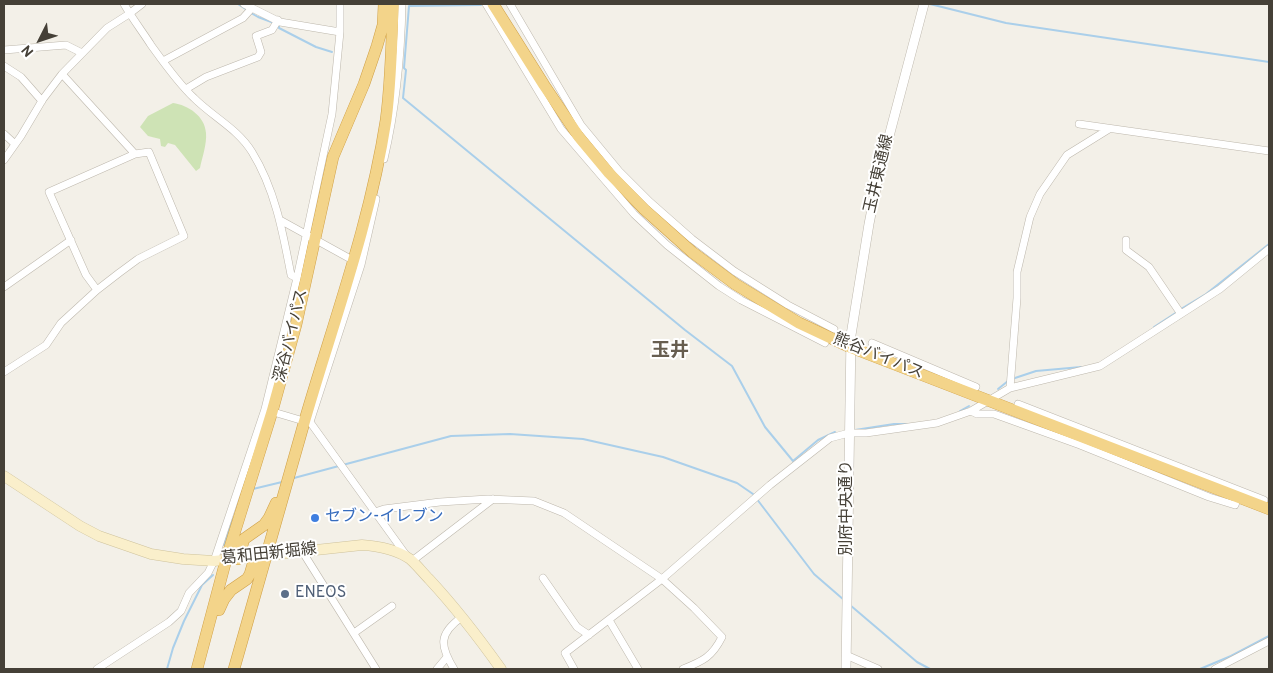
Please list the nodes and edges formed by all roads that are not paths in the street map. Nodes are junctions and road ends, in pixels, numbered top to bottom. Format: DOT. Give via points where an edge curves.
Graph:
graph roads {
  1 [pos="124,4"];
  2 [pos="142,4"];
  3 [pos="244,4"];
  4 [pos="340,4"];
  5 [pos="384,4"];
  6 [pos="393,4"];
  7 [pos="402,4"];
  8 [pos="486,4"];
  9 [pos="493,4"];
  10 [pos="502,4"];
  11 [pos="510,4"];
  12 [pos="924,4"];
  13 [pos="250,10"];
  14 [pos="130,14"];
  15 [pos="278,20"];
  16 [pos="340,32"];
  17 [pos="4,50"];
  18 [pos="82,53"];
  19 [pos="163,60"];
  20 [pos="4,66"];
  21 [pos="62,74"];
  22 [pos="186,89"];
  23 [pos="555,100"];
  24 [pos="42,101"];
  25 [pos="1079,124"];
  26 [pos="1109,129"];
  27 [pos="4,134"];
  28 [pos="15,144"];
  29 [pos="1269,151"];
  30 [pos="136,154"];
  31 [pos="4,160"];
  32 [pos="642,208"];
  33 [pos="280,220"];
  34 [pos="311,237"];
  35 [pos="71,240"];
  36 [pos="1126,240"];
  37 [pos="1269,249"];
  38 [pos="357,263"];
  39 [pos="297,278"];
  40 [pos="728,279"];
  41 [pos="4,287"];
  42 [pos="98,290"];
  43 [pos="1182,314"];
  44 [pos="834,329"];
  45 [pos="826,343"];
  46 [pos="872,343"];
  47 [pos="850,348"];
  48 [pos="4,372"];
  49 [pos="942,382"];
  50 [pos="976,387"];
  51 [pos="1010,388"];
  52 [pos="990,401"];
  53 [pos="1018,404"];
  54 [pos="268,410"];
  55 [pos="971,411"];
  56 [pos="307,422"];
  57 [pos="1062,425"];
  58 [pos="849,433"];
  59 [pos="4,476"];
  60 [pos="288,482"];
  61 [pos="1211,483"];
  62 [pos="1238,497"];
  63 [pos="493,499"];
  64 [pos="1267,504"];
  65 [pos="375,512"];
  66 [pos="302,551"];
  67 [pos="268,555"];
  68 [pos="255,556"];
  69 [pos="226,560"];
  70 [pos="410,560"];
  71 [pos="543,578"];
  72 [pos="662,579"];
  73 [pos="392,606"];
  74 [pos="462,617"];
  75 [pos="212,618"];
  76 [pos="609,620"];
  77 [pos="354,633"];
  78 [pos="589,635"];
  79 [pos="1269,641"];
  80 [pos="846,655"];
  81 [pos="447,657"];
  82 [pos="702,666"];
  83 [pos="1219,668"];
  84 [pos="96,669"];
  85 [pos="198,669"];
  86 [pos="234,669"];
  87 [pos="376,669"];
  88 [pos="438,669"];
  89 [pos="454,669"];
  90 [pos="501,669"];
  91 [pos="574,669"];
  92 [pos="638,669"];
  93 [pos="683,669"];
  94 [pos="846,669"];
  95 [pos="878,669"];
  1 -- 14 [label="street"];
  2 -- 14 [label="street"];
  3 -- 13 [label="street"];
  4 -- 16 [label="street"];
  5 -- 34 [label="highway, 深谷バイパス" via="377,46 334,157"];
  6 -- 38 [label="highway" via="392,64 386,120"];
  7 -- 38 [label="street" via="402,44 392,127"];
  8 -- 32 [label="street" via="561,129"];
  9 -- 23 [label="highway"];
  10 -- 23 [label="highway"];
  11 -- 32 [label="street" via="581,125 619,170"];
  12 -- 47 [label="street, 玉井東通線" via="876,187"];
  13 -- 15 [label="street"];
  13 -- 19 [label="street" via="243,18"];
  14 -- 18 [label="street" via="107,28"];
  14 -- 19 [label="street"];
  15 -- 16 [label="street"];
  15 -- 22 [label="street" via="272,30 256,36 261,52 258,57 206,77"];
  16 -- 34 [label="street" via="332,114"];
  17 -- 18 [label="street" via="66,45"];
  18 -- 21 [label="street"];
  19 -- 22 [label="street"];
  20 -- 24 [label="street" via="21,77"];
  21 -- 24 [label="street"];
  21 -- 30 [label="street"];
  22 -- 33 [label="street" via="233,129 252,152"];
  23 -- 32 [label="highway, 熊谷バイパス" via="579,137"];
  24 -- 28 [label="street"];
  25 -- 26 [label="street"];
  26 -- 29 [label="street"];
  26 -- 51 [label="street" via="1067,155 1040,194 1030,217 1017,272"];
  27 -- 28 [label="street"];
  28 -- 31 [label="street"];
  30 -- 35 [label="street" via="49,192"];
  30 -- 42 [label="street" via="149,152 184,236 138,259"];
  32 -- 40 [label="highway, 熊谷バイパス"];
  33 -- 34 [label="street"];
  33 -- 39 [label="street" via="291,275"];
  34 -- 38 [label="street"];
  34 -- 39 [label="street"];
  34 -- 54 [label="highway, 深谷バイパス" via="296,324"];
  35 -- 41 [label="street"];
  35 -- 42 [label="street" via="86,275"];
  36 -- 43 [label="street" via="1126,250 1149,267"];
  37 -- 43 [label="street" via="1220,289"];
  38 -- 56 [label="highway"];
  39 -- 54 [label="street"];
  40 -- 44 [label="street" via="788,304"];
  40 -- 45 [label="street" via="741,300"];
  40 -- 47 [label="highway, 熊谷バイパス" via="799,323"];
  42 -- 48 [label="street" via="61,323 46,345"];
  43 -- 51 [label="street" via="1100,366"];
  46 -- 49 [label="street"];
  47 -- 49 [label="highway, 熊谷バイパス"];
  47 -- 58 [label="street, 別府中央通り"];
  49 -- 50 [label="street"];
  49 -- 52 [label="highway, 熊谷バイパス"];
  51 -- 52 [label="street"];
  52 -- 55 [label="street"];
  52 -- 57 [label="highway, 熊谷バイパス"];
  53 -- 57 [label="street"];
  54 -- 56 [label="street"];
  54 -- 69 [label="street"];
  54 -- 69 [label="highway, 深谷バイパス"];
  55 -- 58 [label="street" via="922,426"];
  55 -- 62 [label="street" via="994,414 1234,505"];
  56 -- 60 [label="highway"];
  56 -- 65 [label="street"];
  57 -- 61 [label="highway, 熊谷バイパス"];
  58 -- 72 [label="street" via="830,438 760,493"];
  58 -- 80 [label="street, 別府中央通り"];
  59 -- 69 [label="main road, 葛和田新堀線" via="99,536 151,554"];
  60 -- 67 [label="highway"];
  60 -- 69 [label="highway" via="264,525 244,539"];
  61 -- 62 [label="highway, 熊谷バイパス"];
  61 -- 64 [label="street"];
  62 -- 64 [label="highway, 熊谷バイパス"];
  63 -- 65 [label="street" via="417,504"];
  63 -- 70 [label="street"];
  63 -- 72 [label="street" via="534,501 564,513"];
  65 -- 70 [label="street"];
  66 -- 67 [label="main road, 葛和田新堀線"];
  66 -- 70 [label="main road, 葛和田新堀線" via="377,546"];
  66 -- 77 [label="street"];
  67 -- 68 [label="main road, 葛和田新堀線"];
  67 -- 86 [label="highway"];
  68 -- 69 [label="main road, 葛和田新堀線"];
  68 -- 75 [label="highway" via="250,574 228,595"];
  69 -- 75 [label="highway, 深谷バイパス"];
  69 -- 84 [label="street" via="189,593 181,611 169,622"];
  70 -- 74 [label="main road, 葛和田新堀線"];
  71 -- 78 [label="street" via="577,627"];
  72 -- 76 [label="street"];
  72 -- 82 [label="street" via="722,637"];
  73 -- 77 [label="street"];
  74 -- 81 [label="street" via="442,642"];
  74 -- 90 [label="main road, 葛和田新堀線"];
  75 -- 85 [label="highway, 深谷バイパス"];
  76 -- 78 [label="street"];
  76 -- 92 [label="street"];
  77 -- 87 [label="street"];
  78 -- 91 [label="street" via="565,653"];
  79 -- 83 [label="street"];
  80 -- 94 [label="street, 別府中央通り"];
  80 -- 95 [label="street"];
  81 -- 88 [label="street"];
  81 -- 89 [label="street"];
  82 -- 93 [label="street"];
}
